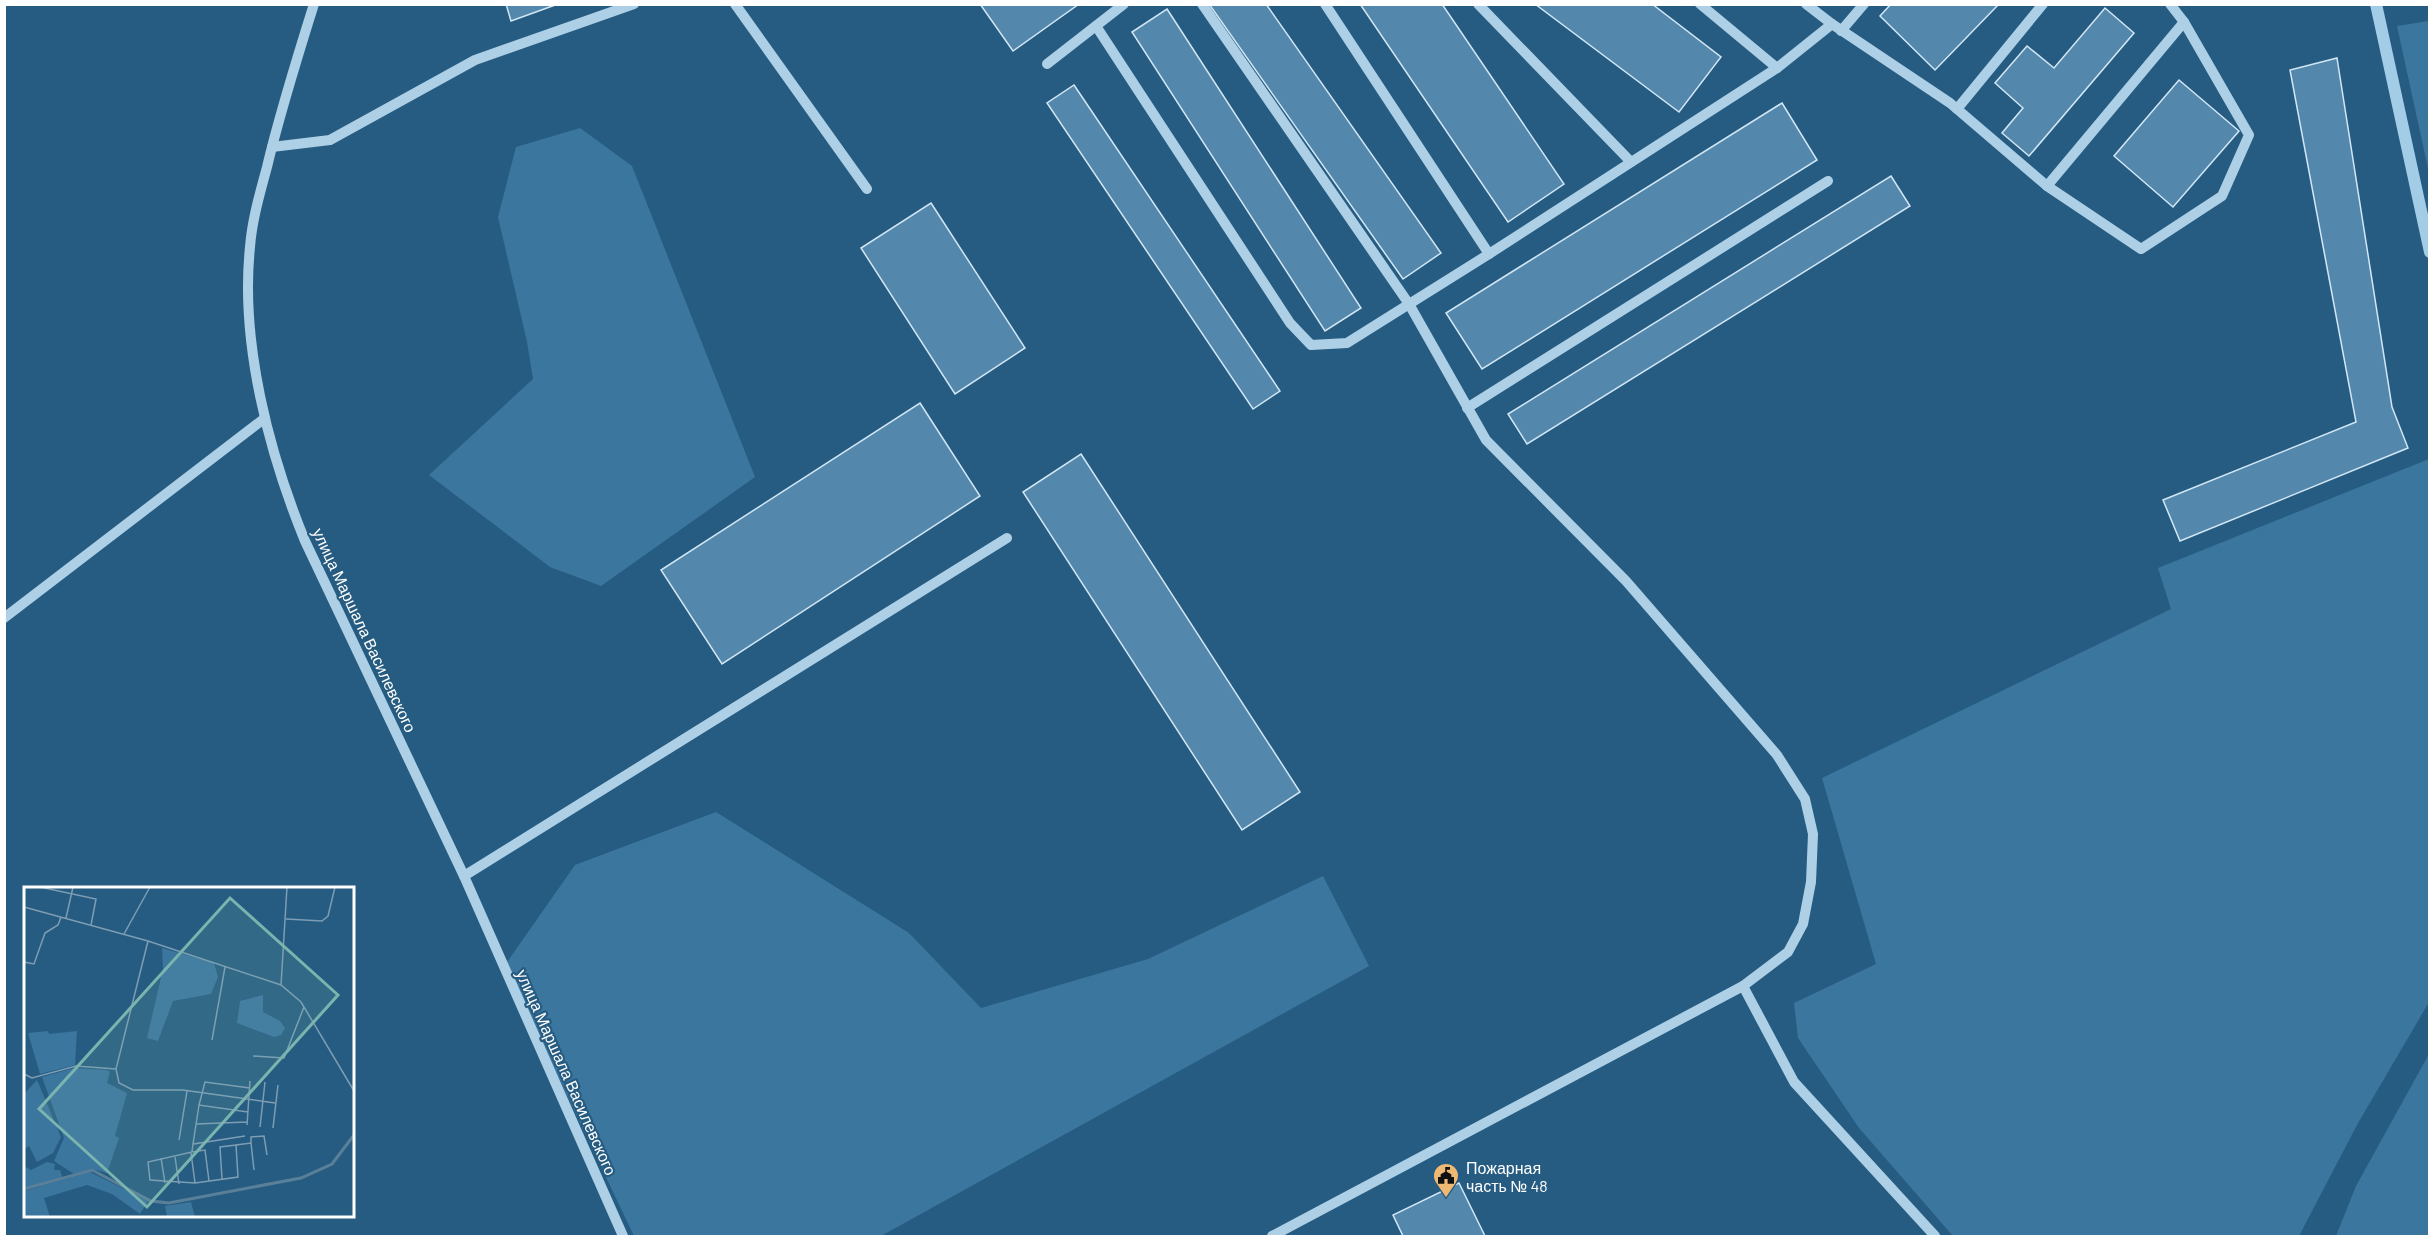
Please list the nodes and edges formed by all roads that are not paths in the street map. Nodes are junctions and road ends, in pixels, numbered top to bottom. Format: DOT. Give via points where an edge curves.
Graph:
graph roads {
  1 [pos="314,4"];
  2 [pos="634,4"];
  3 [pos="735,4"];
  4 [pos="1124,4"];
  5 [pos="1202,4"];
  6 [pos="1325,4"];
  7 [pos="1478,4"];
  8 [pos="1700,4"];
  9 [pos="1806,4"];
  10 [pos="1864,4"];
  11 [pos="2043,4"];
  12 [pos="2170,4"];
  13 [pos="2184,22"];
  14 [pos="1832,24"];
  15 [pos="1095,26"];
  16 [pos="1841,31"];
  17 [pos="1047,64"];
  18 [pos="1777,68"];
  19 [pos="1957,109"];
  20 [pos="272,147"];
  21 [pos="1631,162"];
  22 [pos="1828,181"];
  23 [pos="2047,186"];
  24 [pos="867,189"];
  25 [pos="1488,254"];
  26 [pos="1409,304"];
  27 [pos="1467,408"];
  28 [pos="265,418"];
  29 [pos="1007,538"];
  30 [pos="4,618"];
  31 [pos="464,876"];
  32 [pos="1743,986"];
  33 [pos="623,1236"];
  34 [pos="1272,1236"];
  35 [pos="1935,1236"];
  1 -- 20 [label="street, улица Маршала Василевского"];
  2 -- 20 [label="street" via="476,60 330,140"];
  3 -- 24 [label="street"];
  4 -- 15 [label="street"];
  5 -- 26 [label="street"];
  6 -- 25 [label="street"];
  7 -- 21 [label="street"];
  8 -- 18 [label="street"];
  9 -- 14 [label="street"];
  10 -- 16 [label="street"];
  11 -- 19 [label="street"];
  12 -- 13 [label="street"];
  13 -- 23 [label="street"];
  13 -- 23 [label="street" via="2249,135 2222,196 2141,249"];
  14 -- 16 [label="street"];
  14 -- 18 [label="street"];
  15 -- 17 [label="street"];
  15 -- 26 [label="street" via="1290,323 1311,345 1347,343"];
  16 -- 19 [label="street"];
  18 -- 21 [label="street"];
  19 -- 23 [label="street"];
  20 -- 28 [label="street, улица Маршала Василевского" via="250,247 251,334"];
  21 -- 25 [label="street"];
  22 -- 27 [label="street"];
  25 -- 26 [label="street"];
  26 -- 27 [label="street"];
  27 -- 32 [label="street" via="1486,440 1626,581 1777,755 1805,799 1813,834 1811,882 1803,924 1788,952"];
  28 -- 30 [label="street"];
  28 -- 31 [label="street, улица Маршала Василевского" via="305,541"];
  29 -- 31 [label="street"];
  31 -- 33 [label="street, улица Маршала Василевского"];
  32 -- 34 [label="street"];
  32 -- 35 [label="street" via="1794,1082"];
}
